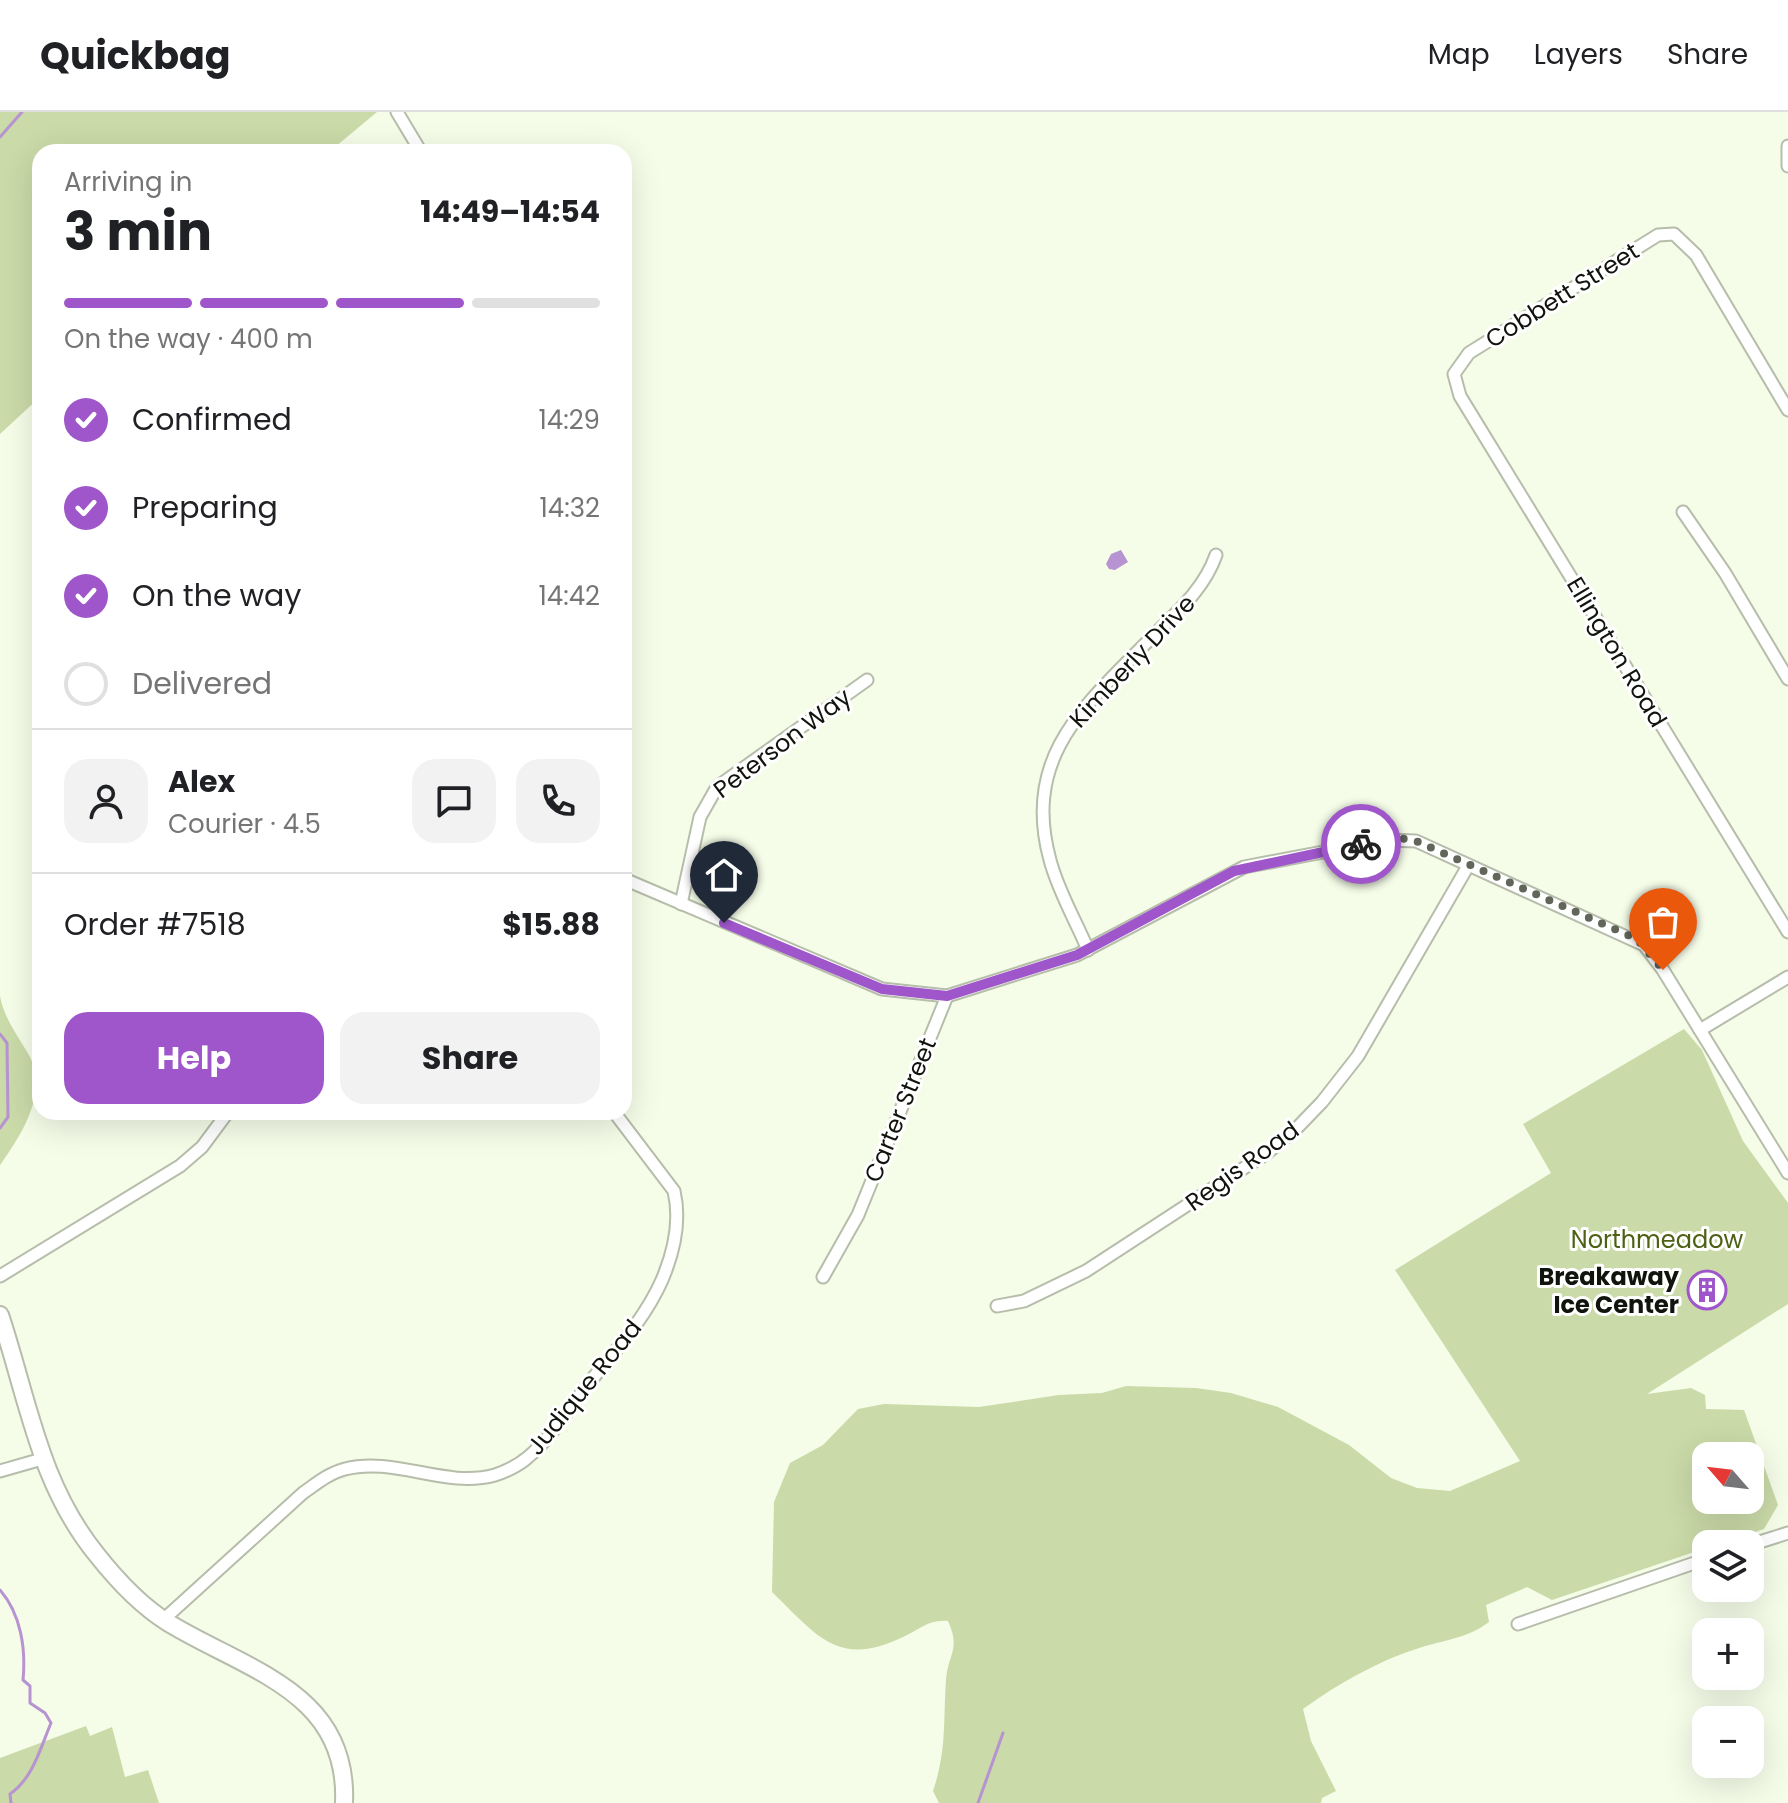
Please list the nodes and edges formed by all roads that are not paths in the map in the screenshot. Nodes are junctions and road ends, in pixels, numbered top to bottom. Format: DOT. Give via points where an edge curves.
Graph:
graph roads {
  1 [pos="397,112"];
  2 [pos="416,144"];
  3 [pos="1788,146"];
  4 [pos="1788,166"];
  5 [pos="1456,368"];
  6 [pos="1788,410"];
  7 [pos="1683,512"];
  8 [pos="1216,555"];
  9 [pos="1788,679"];
  10 [pos="867,680"];
  11 [pos="1468,866"];
  12 [pos="632,883"];
  13 [pos="681,904"];
  14 [pos="1788,932"];
  15 [pos="1088,950"];
  16 [pos="1788,977"];
  17 [pos="947,996"];
  18 [pos="1700,1030"];
  19 [pos="222,1120"];
  20 [pos="621,1120"];
  21 [pos="1788,1173"];
  22 [pos="0,1276"];
  23 [pos="823,1277"];
  24 [pos="997,1306"];
  25 [pos="0,1315"];
  26 [pos="42,1459"];
  27 [pos="0,1471"];
  28 [pos="1788,1533"];
  29 [pos="1764,1541"];
  30 [pos="1692,1564"];
  31 [pos="163,1620"];
  32 [pos="1518,1624"];
  33 [pos="344,1803"];
  1 -- 2 [label="street"];
  3 -- 4 [label="street"];
  5 -- 6 [label="street, Cobbett Street" via="1469,353 1645,243 1674,234 1696,255"];
  5 -- 14 [label="street, Ellington Road" via="1460,396"];
  7 -- 9 [label="street"];
  8 -- 15 [label="street, Kimberly Drive" via="1198,590 1080,711 1048,767 1042,800 1050,861"];
  10 -- 13 [label="street, Peterson Way" via="712,794 700,817"];
  11 -- 15 [label="street" via="1399,838 1244,867"];
  11 -- 18 [label="street" via="1637,939 1652,953"];
  11 -- 24 [label="street, Regis Road" via="1358,1056 1295,1130 1086,1271 1024,1301"];
  12 -- 13 [label="street"];
  13 -- 17 [label="street" via="882,989"];
  15 -- 17 [label="street"];
  16 -- 18 [label="street"];
  17 -- 23 [label="street, Carter Street" via="858,1215"];
  18 -- 21 [label="street"];
  19 -- 22 [label="street" via="180,1166"];
  20 -- 31 [label="street, Judique Road" via="674,1191 673,1247 642,1318 545,1441 497,1475 470,1479 390,1467 344,1469 303,1493"];
  25 -- 26 [label="street"];
  26 -- 27 [label="street"];
  26 -- 31 [label="street" via="74,1523 97,1555"];
  28 -- 29 [label="street"];
  30 -- 32 [label="street"];
  31 -- 33 [label="street" via="284,1685 315,1711 340,1752"];
}
